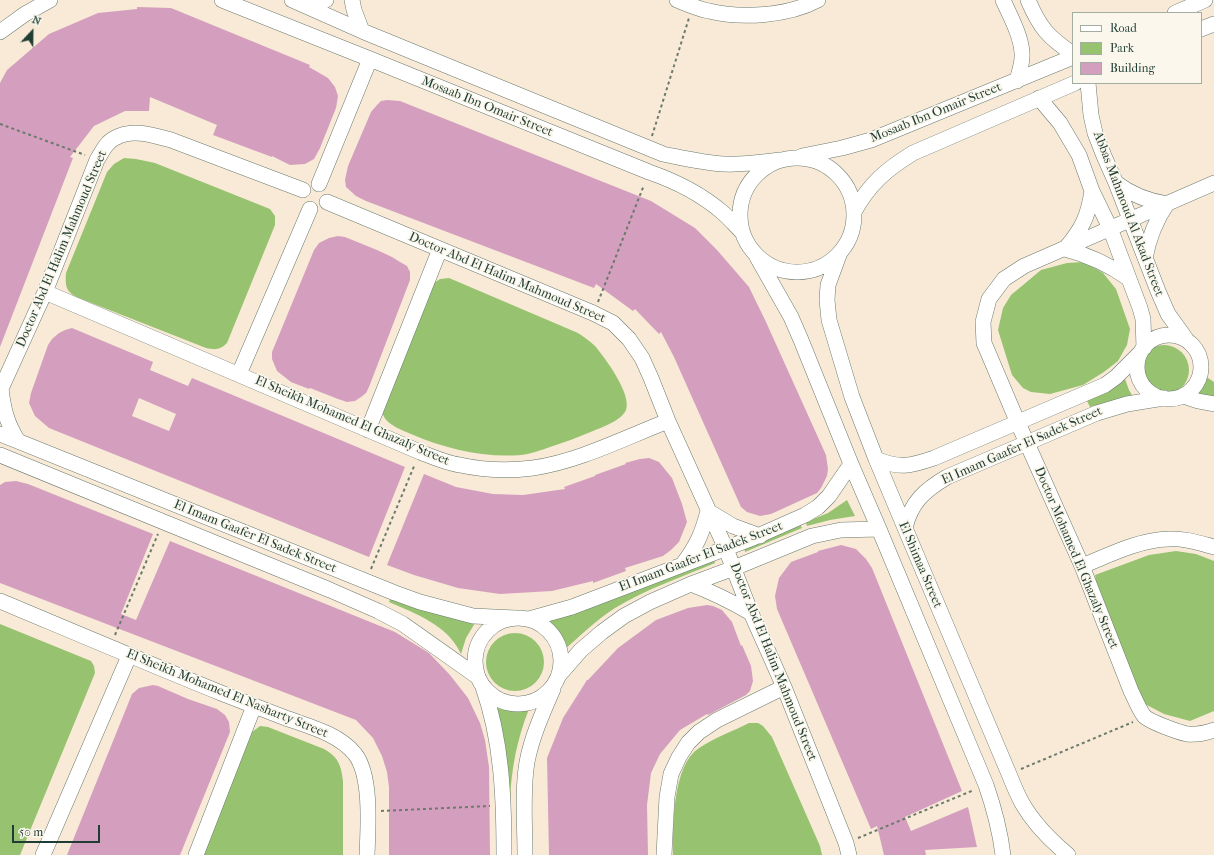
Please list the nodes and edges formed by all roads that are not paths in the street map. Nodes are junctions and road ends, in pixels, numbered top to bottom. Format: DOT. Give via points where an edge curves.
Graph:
graph roads {
  1 [pos="50,0"];
  2 [pos="222,0"];
  3 [pos="292,0"];
  4 [pos="326,0"];
  5 [pos="352,0"];
  6 [pos="677,0"];
  7 [pos="818,0"];
  8 [pos="1003,0"];
  9 [pos="1028,0"];
  10 [pos="1205,0"];
  11 [pos="306,6"];
  12 [pos="1177,12"];
  13 [pos="1214,24"];
  14 [pos="1202,29"];
  15 [pos="362,31"];
  16 [pos="0,32"];
  17 [pos="1072,55"];
  18 [pos="1072,56"];
  19 [pos="370,59"];
  20 [pos="1016,81"];
  21 [pos="1073,84"];
  22 [pos="1088,84"];
  23 [pos="1039,98"];
  24 [pos="787,159"];
  25 [pos="1116,183"];
  26 [pos="1214,183"];
  27 [pos="319,184"];
  28 [pos="302,190"];
  29 [pos="1092,191"];
  30 [pos="327,202"];
  31 [pos="1167,204"];
  32 [pos="310,209"];
  33 [pos="854,212"];
  34 [pos="1130,220"];
  35 [pos="1110,228"];
  36 [pos="742,232"];
  37 [pos="440,249"];
  38 [pos="1065,249"];
  39 [pos="839,254"];
  40 [pos="758,257"];
  41 [pos="1145,258"];
  42 [pos="1128,278"];
  43 [pos="44,292"];
  44 [pos="1186,339"];
  45 [pos="1142,351"];
  46 [pos="1197,352"];
  47 [pos="1214,371"];
  48 [pos="239,374"];
  49 [pos="0,389"];
  50 [pos="1182,396"];
  51 [pos="1164,398"];
  52 [pos="1214,404"];
  53 [pos="668,421"];
  54 [pos="1018,423"];
  55 [pos="368,430"];
  56 [pos="0,434"];
  57 [pos="18,441"];
  58 [pos="1027,443"];
  59 [pos="4,459"];
  60 [pos="876,459"];
  61 [pos="851,464"];
  62 [pos="708,511"];
  63 [pos="905,528"];
  64 [pos="880,529"];
  65 [pos="760,536"];
  66 [pos="1214,548"];
  67 [pos="726,549"];
  68 [pos="683,564"];
  69 [pos="1082,566"];
  70 [pos="734,568"];
  71 [pos="691,584"];
  72 [pos="0,601"];
  73 [pos="751,613"];
  74 [pos="522,619"];
  75 [pos="129,656"];
  76 [pos="557,679"];
  77 [pos="480,680"];
  78 [pos="784,686"];
  79 [pos="254,706"];
  80 [pos="1214,730"];
  81 [pos="1009,774"];
  82 [pos="986,785"];
  83 [pos="847,849"];
  84 [pos="43,855"];
  85 [pos="196,855"];
  86 [pos="367,855"];
  87 [pos="504,855"];
  88 [pos="525,855"];
  89 [pos="664,855"];
  90 [pos="1003,855"];
  91 [pos="1068,855"];
  1 -- 16 [label="street"];
  2 -- 19 [label="street, Mosaab Ibn Omair Street"];
  3 -- 11 [label="street, Mosaab Ibn Omair Street"];
  4 -- 11 [label="street"];
  5 -- 15 [label="street"];
  6 -- 7 [label="street" via="709,11 751,15 788,11"];
  8 -- 20 [label="street" via="1021,43 1021,64"];
  9 -- 17 [label="street" via="1042,28"];
  10 -- 12 [label="street"];
  11 -- 15 [label="street, Mosaab Ibn Omair Street"];
  13 -- 14 [label="street"];
  15 -- 24 [label="street, Mosaab Ibn Omair Street" via="663,154 725,164"];
  18 -- 20 [label="street, Mosaab Ibn Omair Street"];
  19 -- 27 [label="street"];
  19 -- 36 [label="street, Mosaab Ibn Omair Street" via="663,177 697,194"];
  20 -- 24 [label="street, Mosaab Ibn Omair Street" via="871,140"];
  21 -- 23 [label="street, Mosaab Ibn Omair Street"];
  22 -- 25 [label="street, Abbas Mahmoud Al Akad Street" via="1095,133"];
  23 -- 29 [label="street, Abbas Mahmoud Al Akad Street" via="1070,138"];
  23 -- 33 [label="street, Mosaab Ibn Omair Street" via="913,153 892,166 878,180"];
  24 -- 33 [label="street" via="808,159 820,162 831,169 847,188"];
  24 -- 36 [label="street" via="766,166 746,188 739,217"];
  25 -- 31 [label="street" via="1135,195"];
  25 -- 34 [label="street, Abbas Mahmoud Al Akad Street"];
  26 -- 31 [label="street, Doctor Mohamed El Ghazaly Street"];
  27 -- 28 [label="street" via="310,184"];
  27 -- 30 [label="street" via="327,191"];
  28 -- 32 [label="street" via="302,201"];
  28 -- 43 [label="street, Doctor Abd El Halim Mahmoud Street" via="171,140 140,133 126,133 114,138 97,160"];
  29 -- 35 [label="street, Abbas Mahmoud Al Akad Street"];
  29 -- 38 [label="street" via="1090,207 1084,222"];
  30 -- 32 [label="street" via="317,210"];
  30 -- 37 [label="street, Doctor Abd El Halim Mahmoud Street"];
  31 -- 34 [label="street, Doctor Mohamed El Ghazaly Street"];
  31 -- 41 [label="street" via="1150,235"];
  32 -- 48 [label="street"];
  33 -- 39 [label="street" via="848,242"];
  34 -- 35 [label="street, Doctor Mohamed El Ghazaly Street"];
  34 -- 41 [label="street, Abbas Mahmoud Al Akad Street"];
  35 -- 38 [label="street, Doctor Mohamed El Ghazaly Street"];
  35 -- 42 [label="street, Abbas Mahmoud Al Akad Street"];
  36 -- 40 [label="street"];
  37 -- 53 [label="street, Doctor Abd El Halim Mahmoud Street" via="613,323 629,339 642,358"];
  37 -- 55 [label="street"];
  38 -- 42 [label="street" via="1092,257"];
  38 -- 54 [label="street, Doctor Mohamed El Ghazaly Street" via="1024,266 1004,278 987,304 983,322 984,343"];
  39 -- 40 [label="street" via="814,270 799,272 784,271 770,266"];
  39 -- 60 [label="street, El Shimaa Street" via="828,285 829,320 852,397"];
  40 -- 61 [label="street, El Shimaa Street" via="791,317"];
  41 -- 44 [label="street, Abbas Mahmoud Al Akad Street" via="1168,314"];
  42 -- 45 [label="street, Abbas Mahmoud Al Akad Street" via="1143,319"];
  43 -- 48 [label="street, El Sheikh Mohamed El Ghazaly Street"];
  43 -- 49 [label="street, Doctor Abd El Halim Mahmoud Street"];
  44 -- 45 [label="street" via="1166,335 1154,339"];
  44 -- 46 [label="street"];
  45 -- 51 [label="street" via="1137,366 1140,379 1152,393"];
  45 -- 54 [label="street, El Imam Gaafer El Sadek Street" via="1105,385"];
  46 -- 47 [label="street"];
  46 -- 50 [label="street" via="1201,369 1199,377 1193,388"];
  48 -- 55 [label="street, El Sheikh Mohamed El Ghazaly Street"];
  49 -- 57 [label="street" via="5,416"];
  50 -- 51 [label="street"];
  50 -- 52 [label="street"];
  51 -- 58 [label="street, El Imam Gaafer El Sadek Street" via="1112,407"];
  53 -- 55 [label="street, El Sheikh Mohamed El Ghazaly Street" via="589,453 559,462 532,468 502,470 444,461"];
  53 -- 62 [label="street, Doctor Abd El Halim Mahmoud Street"];
  54 -- 58 [label="street, Doctor Mohamed El Ghazaly Street"];
  54 -- 60 [label="street, El Imam Gaafer El Sadek Street" via="919,464 903,466"];
  56 -- 57 [label="street, El Imam Gaafer El Sadek Street"];
  57 -- 74 [label="street, El Imam Gaafer El Sadek Street" via="420,602 473,616"];
  58 -- 63 [label="street, El Imam Gaafer El Sadek Street" via="947,477 931,487 918,498"];
  58 -- 69 [label="street, Doctor Mohamed El Ghazaly Street"];
  59 -- 77 [label="street, El Imam Gaafer El Sadek Street" via="378,611 403,624"];
  60 -- 63 [label="street, El Shimaa Street"];
  61 -- 64 [label="street, El Shimaa Street"];
  61 -- 65 [label="street, El Imam Gaafer El Sadek Street" via="829,496 818,507"];
  62 -- 65 [label="street" via="733,526"];
  62 -- 67 [label="street, Doctor Abd El Halim Mahmoud Street"];
  62 -- 68 [label="street" via="698,542"];
  63 -- 81 [label="street, El Shimaa Street"];
  64 -- 70 [label="street, El Imam Gaafer El Sadek Street" via="827,532"];
  64 -- 82 [label="street, El Shimaa Street"];
  65 -- 67 [label="street, El Imam Gaafer El Sadek Street"];
  66 -- 69 [label="street" via="1197,542 1168,539 1142,543"];
  67 -- 68 [label="street, El Imam Gaafer El Sadek Street"];
  67 -- 70 [label="street, Doctor Abd El Halim Mahmoud Street"];
  68 -- 74 [label="street, El Imam Gaafer El Sadek Street" via="572,607"];
  69 -- 80 [label="street, Doctor Mohamed El Ghazaly Street" via="1131,691 1145,717 1186,734 1201,734"];
  70 -- 71 [label="street, El Imam Gaafer El Sadek Street"];
  70 -- 73 [label="street, Doctor Abd El Halim Mahmoud Street"];
  71 -- 73 [label="street"];
  71 -- 76 [label="street, El Imam Gaafer El Sadek Street" via="624,616 581,650"];
  72 -- 75 [label="street, El Sheikh Mohamed El Nasharty Street"];
  73 -- 78 [label="street, Doctor Abd El Halim Mahmoud Street"];
  74 -- 76 [label="street" via="542,625 552,634 562,660"];
  74 -- 77 [label="street" via="502,621 482,638 476,650 475,664"];
  75 -- 79 [label="street, El Sheikh Mohamed El Nasharty Street"];
  75 -- 84 [label="street"];
  76 -- 77 [label="street" via="545,695 533,702 518,704 504,702 491,695"];
  76 -- 88 [label="street" via="534,736 527,761"];
  77 -- 87 [label="street" via="494,721 499,752 504,806"];
  78 -- 83 [label="street, Doctor Abd El Halim Mahmoud Street"];
  78 -- 89 [label="street" via="717,720 688,743 671,774"];
  79 -- 85 [label="street"];
  79 -- 86 [label="street, El Sheikh Mohamed El Nasharty Street" via="336,738 356,755 365,782 368,811"];
  81 -- 82 [label="street"];
  81 -- 91 [label="street, El Shimaa Street" via="1022,803 1035,823"];
  82 -- 90 [label="street, El Shimaa Street" via="996,815"];
}
